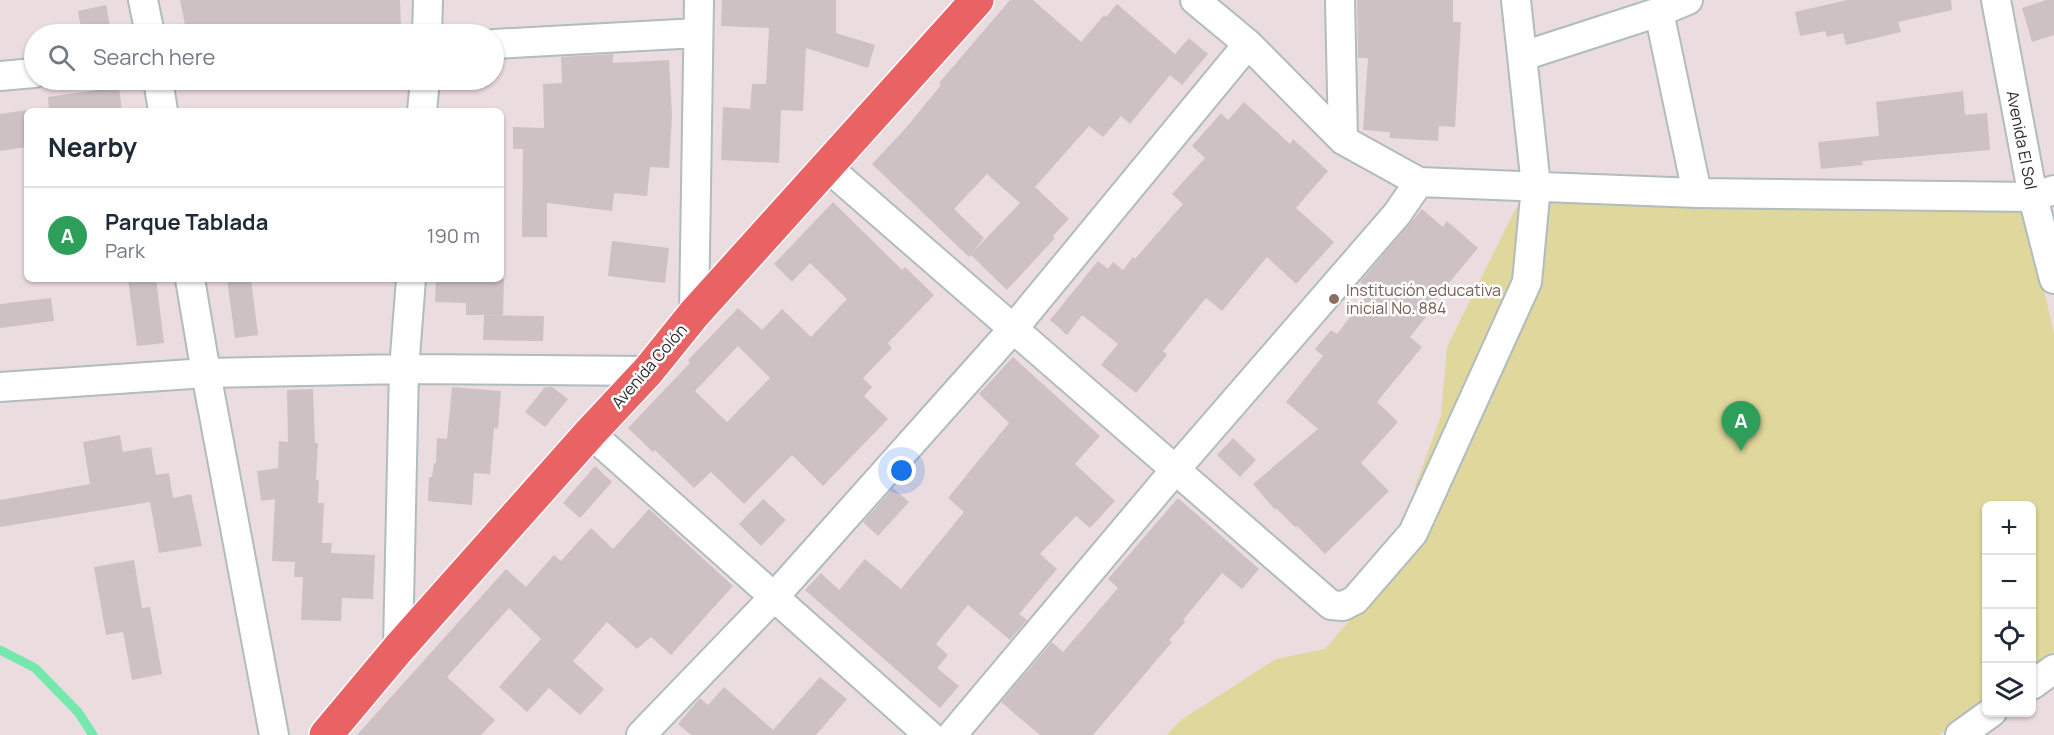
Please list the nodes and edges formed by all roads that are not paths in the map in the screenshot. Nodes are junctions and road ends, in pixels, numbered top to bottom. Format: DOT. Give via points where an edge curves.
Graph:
graph roads {
  1 [pos="143,0"];
  2 [pos="428,0"];
  3 [pos="699,0"];
  4 [pos="1195,0"];
  5 [pos="1340,0"];
  6 [pos="1516,0"];
  7 [pos="1688,0"];
  8 [pos="1996,0"];
  9 [pos="974,1"];
  10 [pos="1659,12"];
  11 [pos="148,24"];
  12 [pos="427,24"];
  13 [pos="698,33"];
  14 [pos="504,43"];
  15 [pos="1248,44"];
  16 [pos="1523,56"];
  17 [pos="24,74"];
  18 [pos="0,76"];
  19 [pos="160,90"];
  20 [pos="423,90"];
  21 [pos="163,108"];
  22 [pos="422,108"];
  23 [pos="1343,140"];
  24 [pos="826,166"];
  25 [pos="1419,182"];
  26 [pos="1536,186"];
  27 [pos="1697,193"];
  28 [pos="2044,194"];
  29 [pos="2054,279"];
  30 [pos="191,282"];
  31 [pos="411,282"];
  32 [pos="694,314"];
  33 [pos="1013,329"];
  34 [pos="404,369"];
  35 [pos="648,371"];
  36 [pos="206,373"];
  37 [pos="0,387"];
  38 [pos="590,433"];
  39 [pos="1175,470"];
  40 [pos="774,597"];
  41 [pos="398,649"];
  42 [pos="2054,669"];
  43 [pos="2036,682"];
  44 [pos="1985,717"];
  45 [pos="924,734"];
  46 [pos="274,735"];
  47 [pos="326,735"];
  48 [pos="641,735"];
  49 [pos="952,735"];
  50 [pos="1960,735"];
  1 -- 11 [label="street"];
  2 -- 12 [label="street"];
  3 -- 13 [label="street"];
  4 -- 15 [label="street"];
  5 -- 23 [label="street"];
  6 -- 16 [label="street"];
  7 -- 10 [label="street"];
  8 -- 28 [label="street, Avenida El Sol"];
  9 -- 24 [label="main road, Avenida Colón"];
  10 -- 16 [label="street"];
  10 -- 27 [label="street"];
  13 -- 14 [label="street"];
  13 -- 32 [label="street"];
  15 -- 23 [label="street"];
  15 -- 33 [label="street"];
  16 -- 26 [label="street"];
  17 -- 18 [label="street"];
  19 -- 21 [label="street"];
  20 -- 22 [label="street"];
  23 -- 25 [label="street"];
  24 -- 32 [label="main road, Avenida Colón"];
  24 -- 33 [label="street"];
  25 -- 26 [label="street"];
  25 -- 39 [label="street" via="1397,214"];
  26 -- 27 [label="street"];
  26 -- 39 [label="street" via="1527,282 1413,533 1355,600 1343,606 1331,605"];
  27 -- 28 [label="street"];
  28 -- 29 [label="street, Avenida El Sol"];
  30 -- 36 [label="street"];
  31 -- 34 [label="street"];
  32 -- 35 [label="main road, Avenida Colón"];
  33 -- 39 [label="street"];
  33 -- 40 [label="street"];
  34 -- 35 [label="street"];
  34 -- 36 [label="street"];
  34 -- 41 [label="street"];
  35 -- 38 [label="main road, Avenida Colón"];
  36 -- 37 [label="street"];
  36 -- 46 [label="street"];
  38 -- 40 [label="street"];
  38 -- 41 [label="main road, Avenida Colón"];
  39 -- 49 [label="street"];
  40 -- 45 [label="street"];
  40 -- 48 [label="street"];
  41 -- 47 [label="main road, Avenida Colón"];
  42 -- 43 [label="street"];
  44 -- 50 [label="street"];
}
